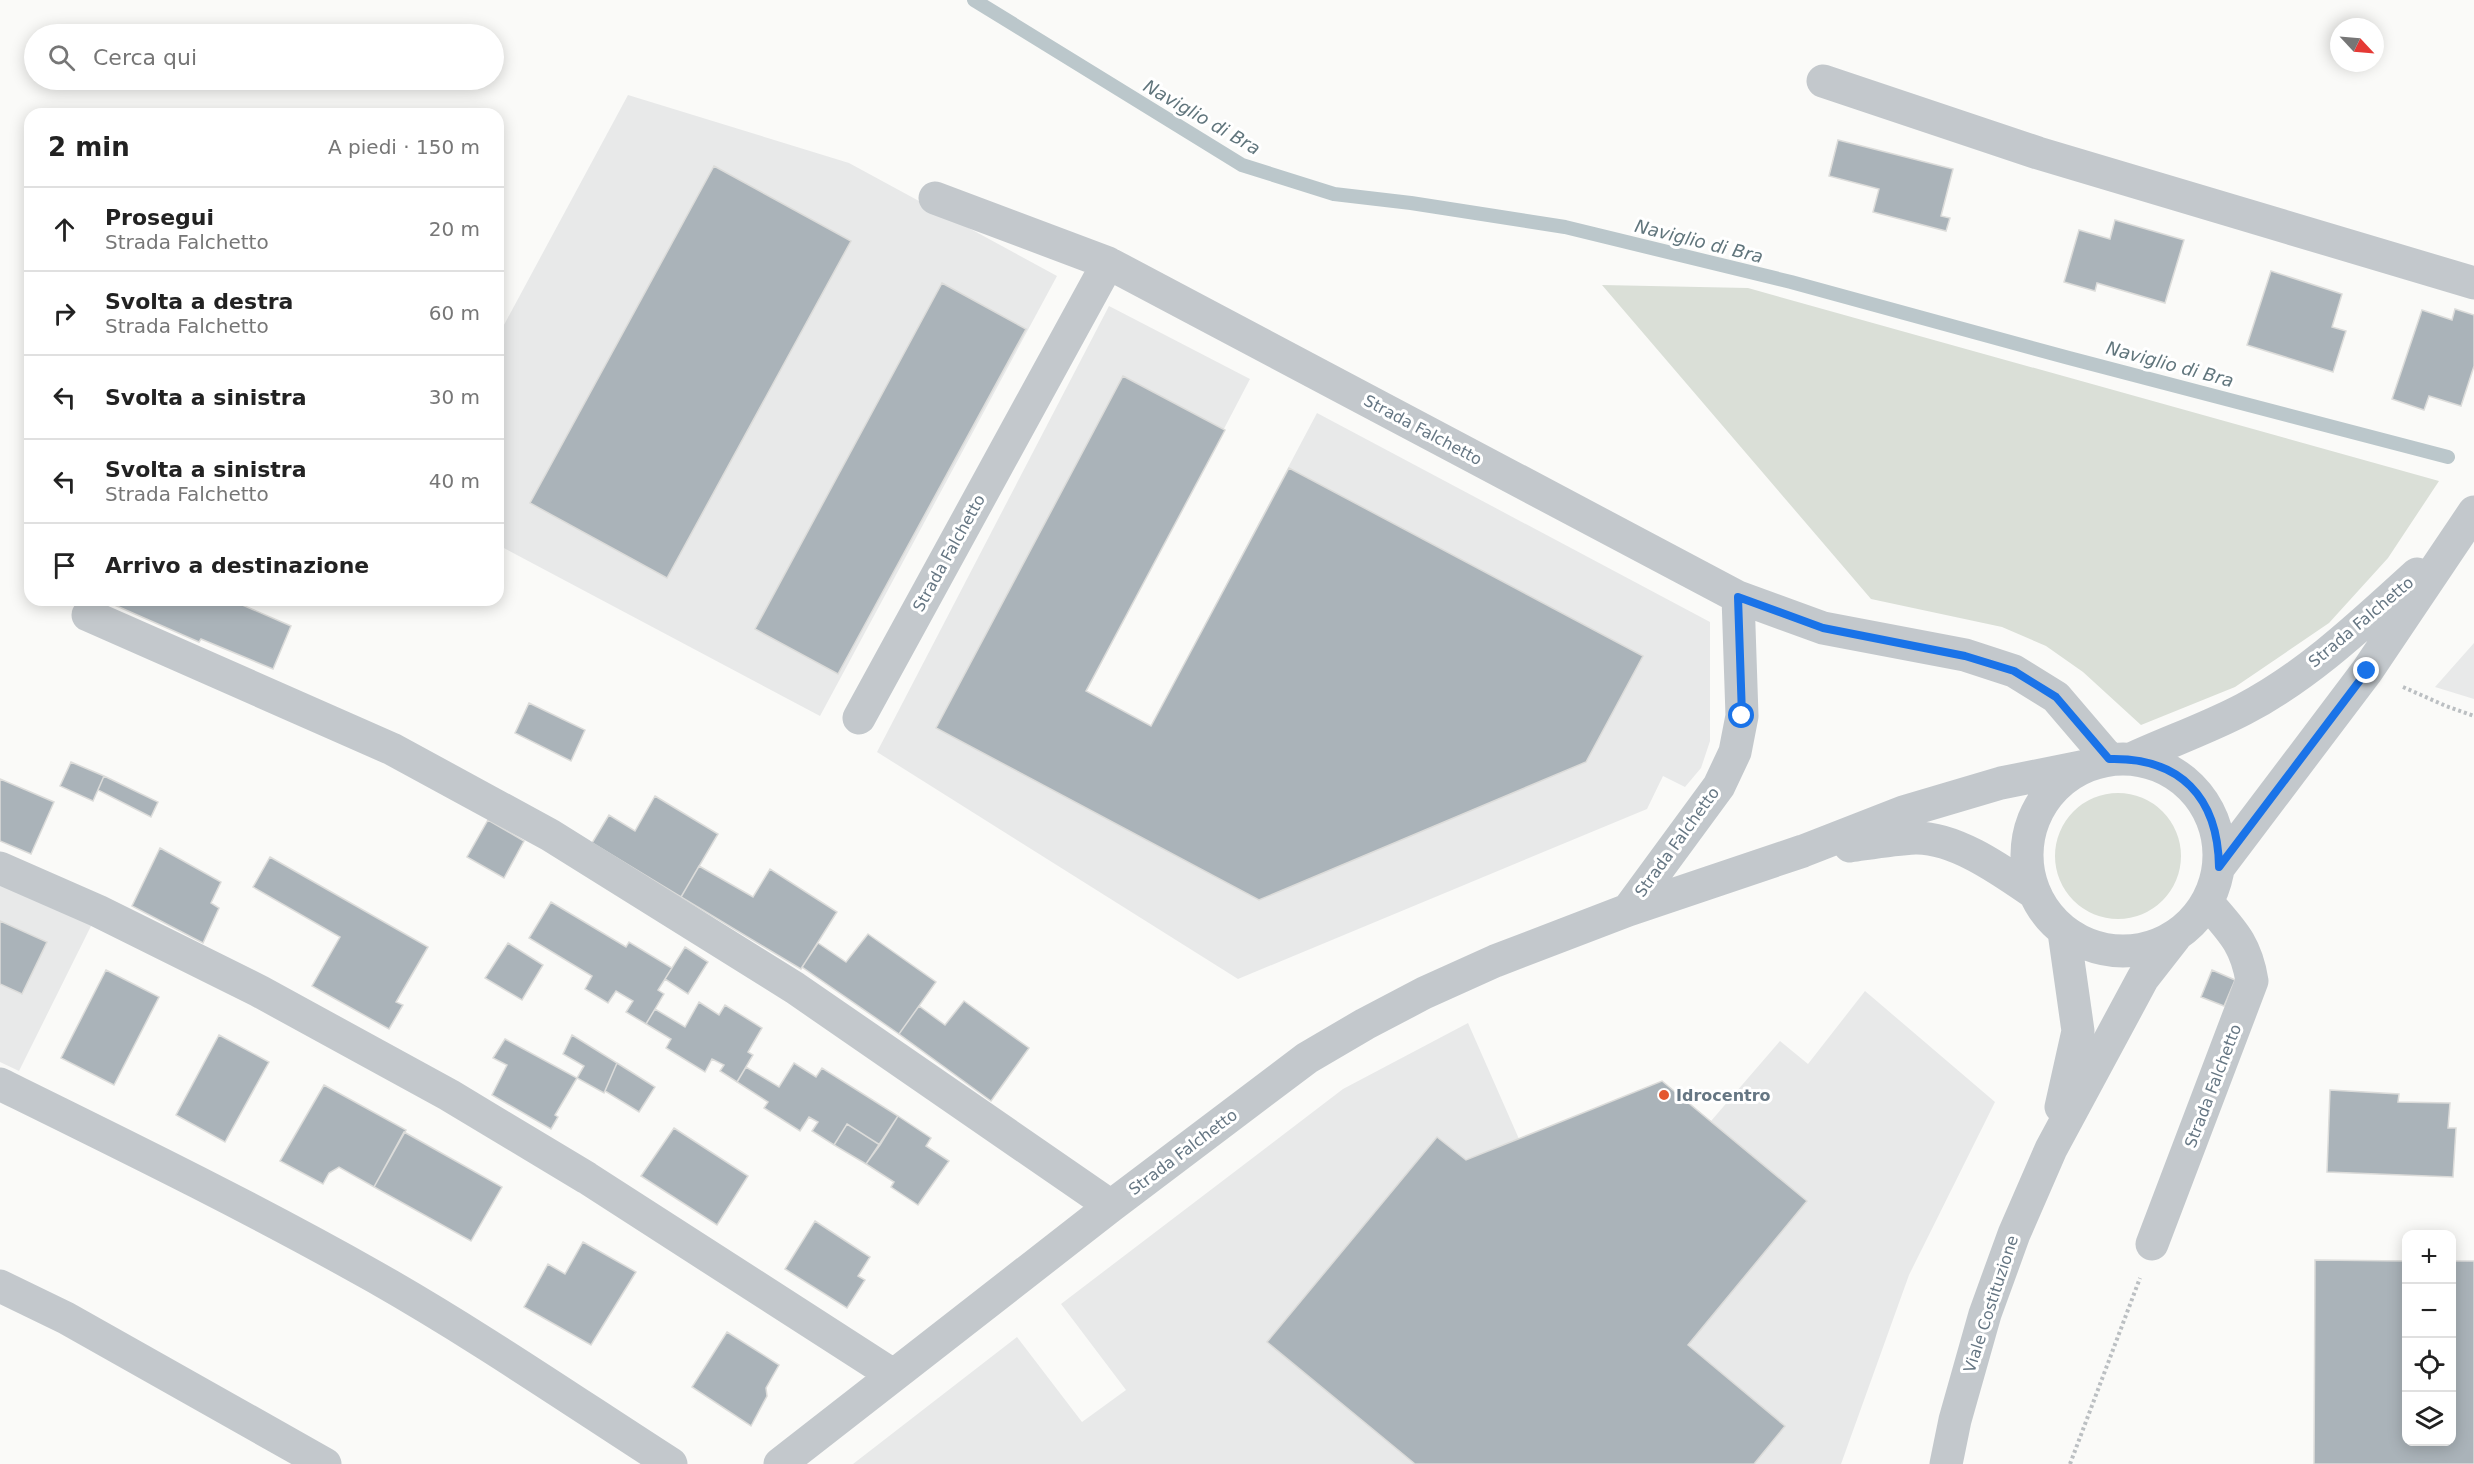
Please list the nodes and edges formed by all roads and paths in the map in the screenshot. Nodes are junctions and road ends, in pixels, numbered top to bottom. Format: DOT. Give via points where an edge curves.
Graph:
graph roads {
  1 [pos="1823,81"];
  2 [pos="935,198"];
  3 [pos="1108,262"];
  4 [pos="2474,283"];
  5 [pos="2474,512"];
  6 [pos="2456,539"];
  7 [pos="1738,597"];
  8 [pos="88,615"];
  9 [pos="2367,671"];
  10 [pos="2474,716"];
  11 [pos="859,718"];
  12 [pos="2109,761"];
  13 [pos="1803,851"];
  14 [pos="2219,867"];
  15 [pos="0,868"];
  16 [pos="2033,892"];
  17 [pos="2207,902"];
  18 [pos="1628,910"];
  19 [pos="2064,932"];
  20 [pos="2175,937"];
  21 [pos="0,1084"];
  22 [pos="2051,1149"];
  23 [pos="1111,1206"];
  24 [pos="2152,1244"];
  25 [pos="0,1286"];
  26 [pos="893,1374"];
  27 [pos="325,1464"];
  28 [pos="671,1464"];
  29 [pos="780,1464"];
  30 [pos="1946,1464"];
  31 [pos="2070,1464"];
  1 -- 4 [label="street" via="2038,153"];
  2 -- 3 [label="street, Strada Falchetto"];
  3 -- 7 [label="street, Strada Falchetto"];
  3 -- 11 [label="street, Strada Falchetto"];
  5 -- 6 [label="street, Strada Falchetto"];
  6 -- 9 [label="street, Strada Falchetto"];
  6 -- 12 [label="street, Strada Falchetto" via="2345,640 2284,685 2244,709"];
  7 -- 12 [label="street, Strada Falchetto" via="1823,628 1965,656 2014,671 2056,697"];
  7 -- 18 [label="street, Strada Falchetto" via="1742,716 1735,752 1719,786"];
  8 -- 23 [label="street" via="392,749 550,835 795,988"];
  9 -- 10 [label="path"];
  9 -- 14 [label="street, Strada Falchetto"];
  12 -- 13 [label="street, Strada Falchetto" via="2001,783 1903,812"];
  12 -- 14 [label="street" via="2164,768 2179,776 2197,794 2214,824"];
  12 -- 16 [label="street" via="2060,782 2040,805 2029,832 2027,863"];
  13 -- 16 [label="street, Strada Falchetto" via="1917,838 1944,842 1996,867"];
  13 -- 18 [label="street, Strada Falchetto"];
  14 -- 17 [label="street"];
  15 -- 26 [label="street" via="98,911 259,991 449,1095"];
  16 -- 19 [label="street" via="2046,914"];
  17 -- 20 [label="street"];
  17 -- 24 [label="street, Strada Falchetto" via="2241,943 2252,981"];
  18 -- 23 [label="street, Strada Falchetto" via="1495,961 1365,1024 1307,1058"];
  19 -- 20 [label="street" via="2090,946 2118,952 2147,948"];
  19 -- 22 [label="street, Viale Costituzione" via="2078,1031"];
  20 -- 22 [label="street, Viale Costituzione" via="2143,978"];
  21 -- 28 [label="street" via="375,1277"];
  22 -- 30 [label="street, Viale Costituzione" via="1985,1314"];
  23 -- 26 [label="street, Strada Falchetto"];
  24 -- 31 [label="path"];
  25 -- 27 [label="street" via="66,1318"];
  26 -- 29 [label="street, Strada Falchetto"];
}
